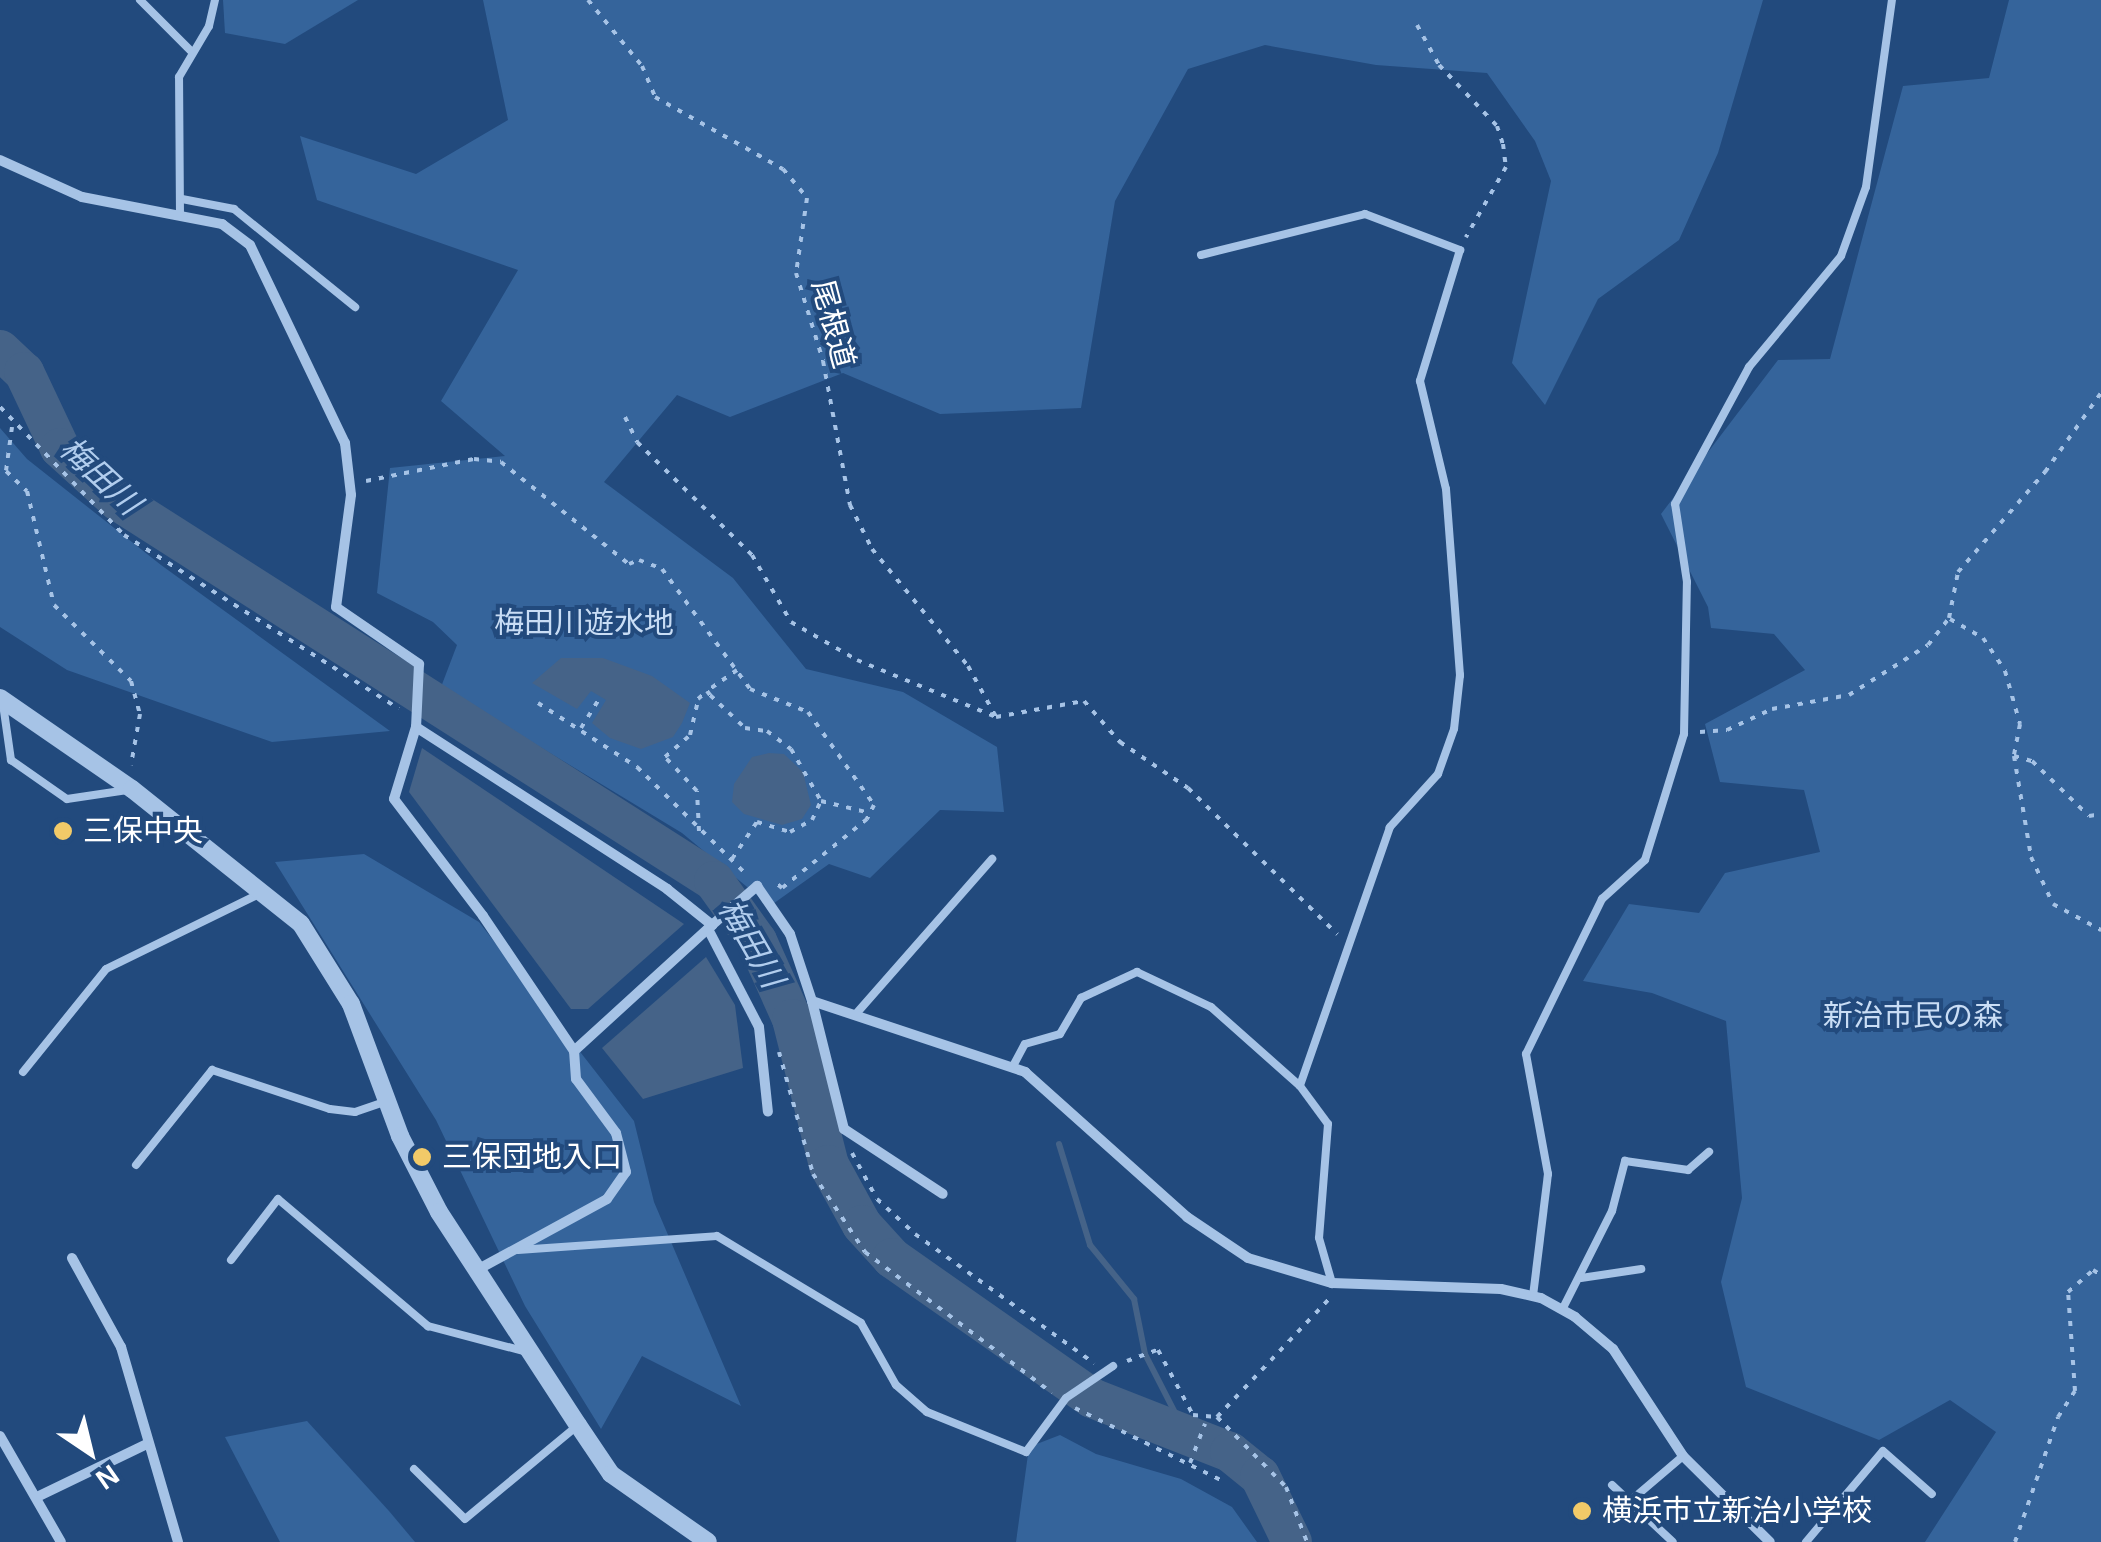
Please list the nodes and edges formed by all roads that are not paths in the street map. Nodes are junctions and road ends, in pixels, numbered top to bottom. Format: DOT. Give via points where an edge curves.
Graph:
graph roads {
  1 [pos="140,0"];
  2 [pos="215,0"];
  3 [pos="1892,0"];
  4 [pos="192,52"];
  5 [pos="0,160"];
  6 [pos="182,199"];
  7 [pos="180,216"];
  8 [pos="1201,254"];
  9 [pos="355,306"];
  10 [pos="1,699"];
  11 [pos="416,725"];
  12 [pos="132,790"];
  13 [pos="992,859"];
  14 [pos="261,892"];
  15 [pos="711,925"];
  16 [pos="812,1000"];
  17 [pos="856,1015"];
  18 [pos="574,1051"];
  19 [pos="1012,1068"];
  20 [pos="23,1072"];
  21 [pos="1300,1086"];
  22 [pos="388,1101"];
  23 [pos="768,1112"];
  24 [pos="1709,1152"];
  25 [pos="136,1165"];
  26 [pos="942,1194"];
  27 [pos="518,1250"];
  28 [pos="72,1258"];
  29 [pos="231,1260"];
  30 [pos="1640,1269"];
  31 [pos="477,1270"];
  32 [pos="1582,1278"];
  33 [pos="1332,1282"];
  34 [pos="1533,1296"];
  35 [pos="1562,1310"];
  36 [pos="532,1354"];
  37 [pos="1109,1369"];
  38 [pos="578,1424"];
  39 [pos="0,1436"];
  40 [pos="146,1446"];
  41 [pos="1684,1456"];
  42 [pos="414,1469"];
  43 [pos="1612,1485"];
  44 [pos="1932,1494"];
  45 [pos="39,1496"];
  46 [pos="1628,1502"];
  47 [pos="61,1542"];
  48 [pos="178,1542"];
  49 [pos="708,1542"];
  50 [pos="1672,1542"];
  51 [pos="1770,1542"];
  52 [pos="1806,1542"];
  1 -- 4 [label="lane"];
  2 -- 4 [label="lane" via="209,26"];
  3 -- 34 [label="lane" via="1869,171 1841,256 1748,368 1675,504 1687,582 1684,734 1645,860 1602,899 1526,1054 1548,1174"];
  4 -- 6 [label="lane" via="180,77"];
  5 -- 7 [label="street" via="82,197"];
  6 -- 7 [label="lane"];
  6 -- 9 [label="lane" via="234,210"];
  7 -- 11 [label="street" via="222,224 250,244 345,442 352,484 336,606 419,664"];
  8 -- 21 [label="lane" via="1365,214 1460,250 1420,381 1446,490 1460,675 1454,729 1438,774 1390,827"];
  10 -- 12 [label="street"];
  10 -- 12 [label="lane" via="11,760 67,799"];
  11 -- 15 [label="street"];
  11 -- 18 [label="street" via="394,799 484,916"];
  12 -- 14 [label="street"];
  13 -- 17 [label="lane"];
  14 -- 20 [label="lane" via="106,969"];
  14 -- 22 [label="street" via="301,924 325,958 351,1004"];
  15 -- 16 [label="street" via="756,883 790,934"];
  15 -- 18 [label="street"];
  15 -- 23 [label="street" via="759,1026"];
  16 -- 17 [label="street"];
  16 -- 26 [label="street" via="844,1129"];
  17 -- 19 [label="street"];
  18 -- 27 [label="street" via="576,1078 616,1133 626,1172 607,1199"];
  19 -- 21 [label="lane" via="1025,1044 1060,1034 1082,998 1138,972 1212,1006"];
  19 -- 33 [label="street" via="1056,1095 1187,1218 1248,1258"];
  21 -- 33 [label="lane" via="1328,1124 1319,1238"];
  22 -- 25 [label="lane" via="355,1112 330,1109 212,1070"];
  22 -- 31 [label="street" via="439,1212"];
  24 -- 32 [label="lane" via="1688,1170 1625,1162"];
  27 -- 31 [label="street"];
  27 -- 37 [label="lane" via="717,1236 861,1323 896,1385 927,1412 1026,1452 1064,1400"];
  28 -- 40 [label="street" via="122,1346"];
  29 -- 36 [label="lane" via="278,1199 428,1326"];
  30 -- 32 [label="lane"];
  31 -- 36 [label="street"];
  32 -- 35 [label="lane"];
  33 -- 34 [label="street"];
  34 -- 35 [label="street"];
  35 -- 41 [label="street" via="1613,1349"];
  36 -- 38 [label="street"];
  38 -- 42 [label="lane" via="464,1519"];
  38 -- 49 [label="street" via="612,1474"];
  39 -- 45 [label="street"];
  40 -- 45 [label="street"];
  40 -- 48 [label="street"];
  41 -- 46 [label="lane"];
  41 -- 51 [label="street"];
  43 -- 46 [label="lane"];
  44 -- 52 [label="lane" via="1883,1451"];
  45 -- 47 [label="street"];
  46 -- 50 [label="lane"];
}
